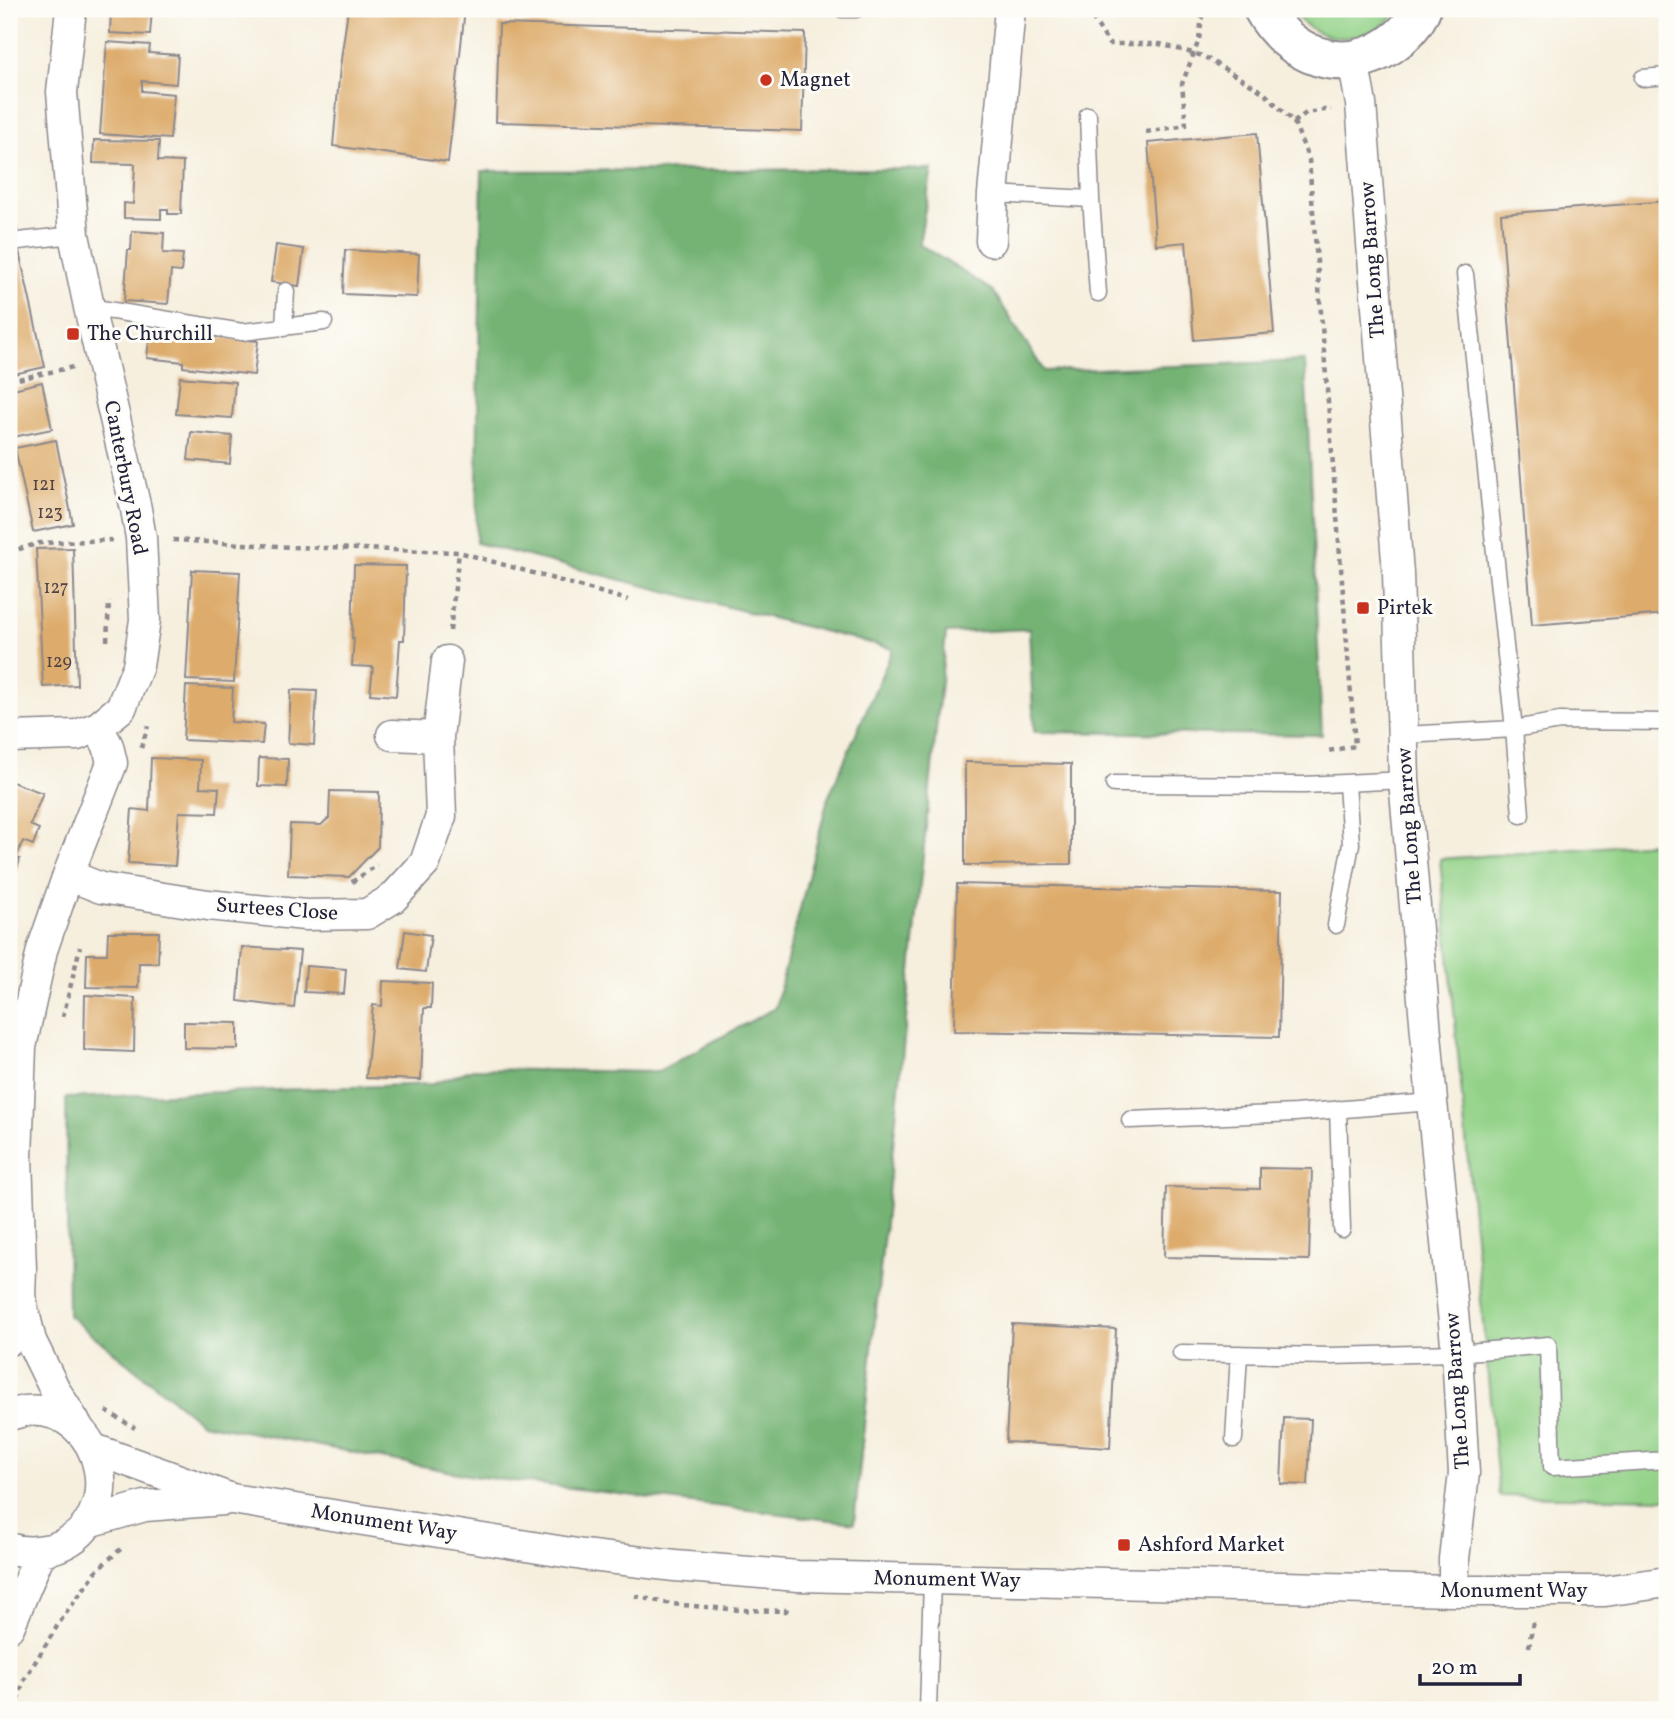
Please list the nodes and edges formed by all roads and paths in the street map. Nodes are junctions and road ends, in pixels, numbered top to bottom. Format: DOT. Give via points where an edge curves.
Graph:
graph roads {
  1 [pos="71,9"];
  2 [pos="842,9"];
  3 [pos="856,9"];
  4 [pos="1010,9"];
  5 [pos="1087,9"];
  6 [pos="1203,9"];
  7 [pos="1263,9"];
  8 [pos="1421,9"];
  9 [pos="1195,54"];
  10 [pos="1353,60"];
  11 [pos="1667,76"];
  12 [pos="1643,78"];
  13 [pos="1361,104"];
  14 [pos="1088,115"];
  15 [pos="1294,122"];
  16 [pos="1146,132"];
  17 [pos="993,194"];
  18 [pos="1091,199"];
  19 [pos="74,235"];
  20 [pos="991,241"];
  21 [pos="9,242"];
  22 [pos="1465,274"];
  23 [pos="286,291"];
  24 [pos="1098,293"];
  25 [pos="89,307"];
  26 [pos="324,322"];
  27 [pos="284,328"];
  28 [pos="102,361"];
  29 [pos="9,381"];
  30 [pos="127,539"];
  31 [pos="9,552"];
  32 [pos="459,552"];
  33 [pos="628,600"];
  34 [pos="447,661"];
  35 [pos="1667,722"];
  36 [pos="98,727"];
  37 [pos="1514,729"];
  38 [pos="392,735"];
  39 [pos="1404,735"];
  40 [pos="9,737"];
  41 [pos="438,737"];
  42 [pos="1328,751"];
  43 [pos="1404,780"];
  44 [pos="1347,783"];
  45 [pos="1114,785"];
  46 [pos="1521,814"];
  47 [pos="68,875"];
  48 [pos="1336,925"];
  49 [pos="82,939"];
  50 [pos="60,1029"];
  51 [pos="1432,1102"];
  52 [pos="1338,1109"];
  53 [pos="1130,1120"];
  54 [pos="1342,1229"];
  55 [pos="17,1277"];
  56 [pos="9,1340"];
  57 [pos="1181,1353"];
  58 [pos="1457,1353"];
  59 [pos="1239,1354"];
  60 [pos="99,1405"];
  61 [pos="9,1415"];
  62 [pos="140,1430"];
  63 [pos="87,1439"];
  64 [pos="1234,1439"];
  65 [pos="1667,1461"];
  66 [pos="232,1499"];
  67 [pos="89,1522"];
  68 [pos="125,1545"];
  69 [pos="9,1548"];
  70 [pos="41,1552"];
  71 [pos="798,1576"];
  72 [pos="932,1580"];
  73 [pos="1667,1582"];
  74 [pos="1454,1591"];
  75 [pos="633,1596"];
  76 [pos="1533,1616"];
  77 [pos="9,1627"];
  78 [pos="1529,1647"];
  79 [pos="15,1710"];
  80 [pos="928,1710"];
  1 -- 19 [label="street, Canterbury Road" via="62,92"];
  2 -- 3 [label="lane"];
  4 -- 17 [label="street"];
  5 -- 9 [label="path" via="1109,44 1160,44"];
  6 -- 9 [label="path"];
  7 -- 10 [label="street" via="1279,33 1300,50 1326,59"];
  8 -- 10 [label="street" via="1401,37 1379,52"];
  9 -- 15 [label="path" via="1262,92"];
  9 -- 16 [label="path" via="1182,84 1186,125"];
  10 -- 13 [label="street, The Long Barrow"];
  11 -- 12 [label="lane"];
  13 -- 15 [label="path" via="1306,113"];
  13 -- 39 [label="street, The Long Barrow" via="1398,573"];
  14 -- 18 [label="lane"];
  15 -- 42 [label="path" via="1308,160 1355,746"];
  17 -- 18 [label="lane"];
  17 -- 20 [label="street"];
  18 -- 24 [label="lane"];
  19 -- 21 [label="lane"];
  19 -- 25 [label="street, Canterbury Road"];
  22 -- 37 [label="lane"];
  23 -- 27 [label="lane"];
  25 -- 27 [label="lane" via="242,332"];
  25 -- 28 [label="street, Canterbury Road"];
  26 -- 27 [label="lane"];
  28 -- 29 [label="path"];
  28 -- 30 [label="street, Canterbury Road" via="136,509"];
  30 -- 31 [label="path" via="40,543"];
  30 -- 32 [label="path"];
  30 -- 36 [label="street, Canterbury Road" via="145,620 138,666 121,708"];
  32 -- 33 [label="path"];
  32 -- 34 [label="path"];
  34 -- 41 [label="street, Surtees Close"];
  35 -- 37 [label="lane" via="1560,721"];
  36 -- 40 [label="street" via="77,735"];
  36 -- 47 [label="street" via="112,763"];
  37 -- 39 [label="lane"];
  37 -- 46 [label="lane"];
  38 -- 41 [label="street"];
  39 -- 43 [label="street, The Long Barrow"];
  41 -- 47 [label="street, Surtees Close" via="441,816 425,863 393,898 367,914 305,915 208,905 101,888"];
  43 -- 44 [label="lane"];
  43 -- 51 [label="street, The Long Barrow"];
  44 -- 45 [label="lane"];
  44 -- 48 [label="lane" via="1351,844"];
  47 -- 55 [label="street" via="42,950 21,1047"];
  49 -- 50 [label="path"];
  51 -- 52 [label="lane"];
  51 -- 58 [label="street, The Long Barrow"];
  52 -- 53 [label="lane"];
  52 -- 54 [label="lane"];
  55 -- 56 [label="street"];
  55 -- 63 [label="street" via="31,1341 56,1392"];
  57 -- 59 [label="lane"];
  58 -- 59 [label="lane"];
  58 -- 65 [label="lane" via="1548,1345 1552,1467"];
  58 -- 74 [label="street, The Long Barrow" via="1464,1473"];
  59 -- 64 [label="lane"];
  60 -- 62 [label="path"];
  61 -- 63 [label="street, Monument Way" via="44,1412 63,1419"];
  63 -- 66 [label="street, Monument Way"];
  63 -- 67 [label="street" via="100,1467 102,1486"];
  66 -- 67 [label="street, Monument Way" via="145,1506"];
  66 -- 71 [label="street, Monument Way" via="583,1555"];
  67 -- 70 [label="street" via="76,1536"];
  68 -- 79 [label="path" via="98,1569 60,1623 23,1682"];
  69 -- 70 [label="street"];
  70 -- 77 [label="street"];
  71 -- 72 [label="street, Monument Way"];
  71 -- 75 [label="path" via="786,1611 671,1604"];
  72 -- 74 [label="street, Monument Way"];
  72 -- 80 [label="lane"];
  73 -- 74 [label="street, Monument Way" via="1605,1591"];
  76 -- 78 [label="path"];
}
